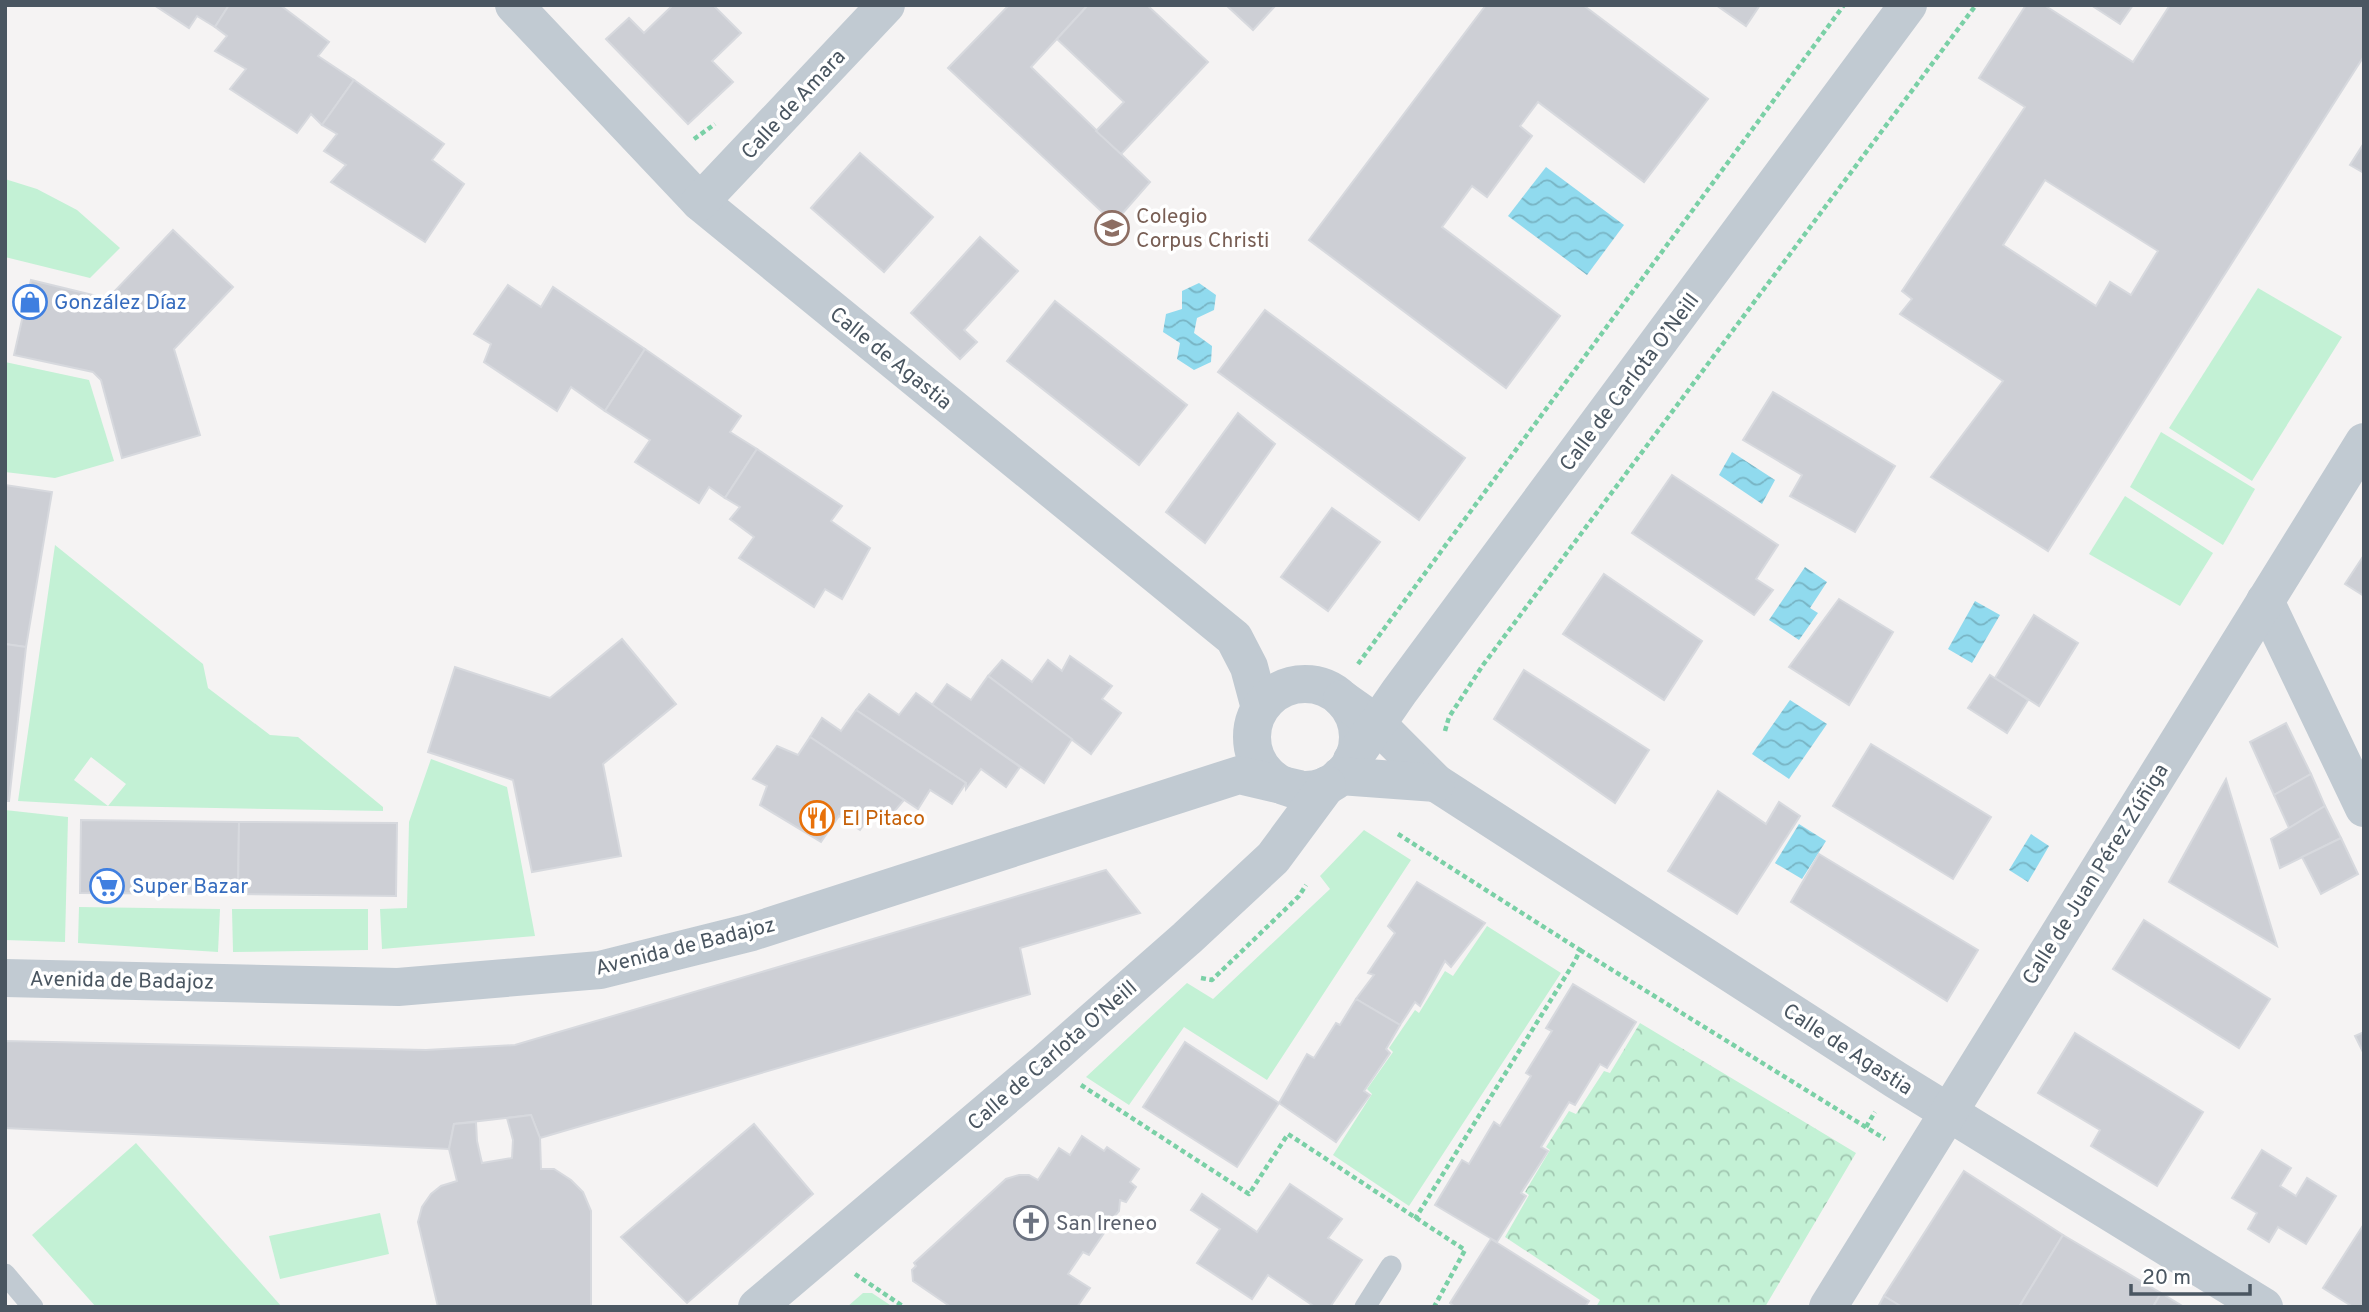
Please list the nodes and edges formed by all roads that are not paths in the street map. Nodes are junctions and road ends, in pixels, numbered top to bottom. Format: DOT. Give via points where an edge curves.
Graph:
graph roads {
  1 [pos="514,5"];
  2 [pos="886,5"];
  3 [pos="1909,5"];
  4 [pos="700,202"];
  5 [pos="2364,442"];
  6 [pos="2265,601"];
  7 [pos="1342,699"];
  8 [pos="1260,708"];
  9 [pos="1376,723"];
  10 [pos="1246,763"];
  11 [pos="1329,777"];
  12 [pos="1436,783"];
  13 [pos="2364,808"];
  14 [pos="5,978"];
  15 [pos="1948,1112"];
  16 [pos="1391,1266"];
  17 [pos="5,1274"];
  18 [pos="33,1307"];
  19 [pos="757,1307"];
  20 [pos="1365,1307"];
  21 [pos="1828,1307"];
  22 [pos="2264,1307"];
  1 -- 4 [label="street, Calle de Agastia"];
  2 -- 4 [label="street, Calle de Amara"];
  3 -- 9 [label="street, Calle de Carlota O’Neill"];
  4 -- 8 [label="street, Calle de Agastia" via="1234,638 1249,667"];
  5 -- 6 [label="street, Calle de Juan Pérez Zúñiga"];
  6 -- 13 [label="street"];
  6 -- 15 [label="street, Calle de Juan Pérez Zúñiga"];
  7 -- 8 [label="street" via="1315,684 1299,684 1277,692"];
  7 -- 9 [label="street, Calle de Agastia"];
  7 -- 11 [label="street" via="1357,727 1357,744"];
  8 -- 10 [label="street"];
  9 -- 11 [label="street, Calle de Carlota O’Neill"];
  9 -- 12 [label="street, Calle de Agastia"];
  10 -- 11 [label="street" via="1260,766 1284,785"];
  10 -- 14 [label="street, Avenida de Badajoz" via="752,932 600,970 398,987"];
  11 -- 12 [label="street, Calle de Agastia"];
  11 -- 19 [label="street, Calle de Carlota O’Neill" via="1273,858 1187,938"];
  12 -- 15 [label="street, Calle de Agastia"];
  15 -- 21 [label="street, Calle de Juan Pérez Zúñiga"];
  15 -- 22 [label="street, Calle de Agastia"];
  16 -- 20 [label="lane"];
  17 -- 18 [label="lane"];
}
